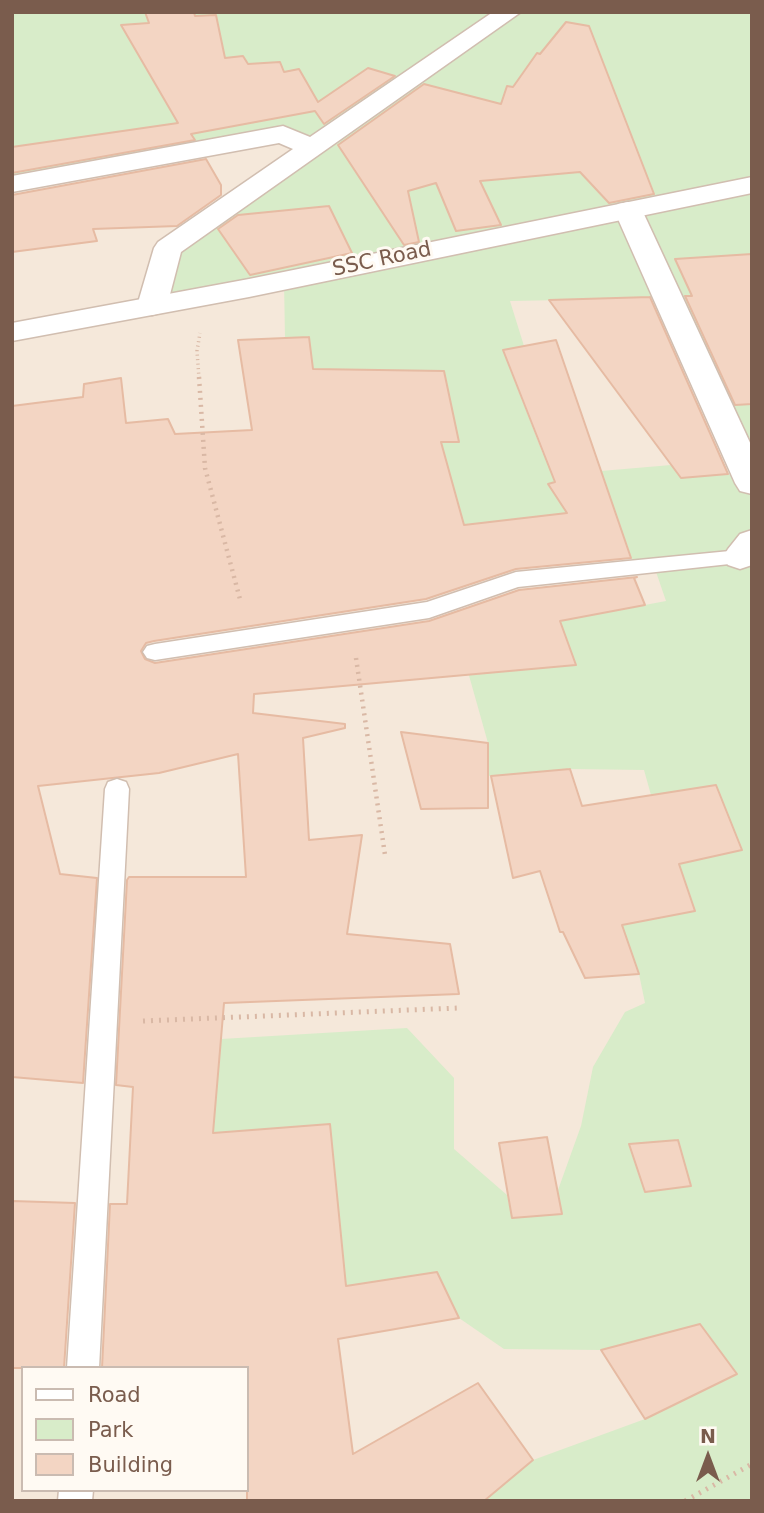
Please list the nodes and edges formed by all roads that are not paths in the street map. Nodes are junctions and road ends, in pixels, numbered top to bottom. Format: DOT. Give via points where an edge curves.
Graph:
graph roads {
  1 [pos="509,12"];
  2 [pos="312,149"];
  3 [pos="12,184"];
  4 [pos="752,184"];
  5 [pos="628,210"];
  6 [pos="152,306"];
  7 [pos="12,332"];
  8 [pos="752,483"];
  9 [pos="746,549"];
  10 [pos="155,652"];
  11 [pos="117,789"];
  12 [pos="83,1366"];
  1 -- 2 [label="street"];
  2 -- 3 [label="street" via="283,134"];
  2 -- 6 [label="street" via="168,248"];
  4 -- 5 [label="street, SSC Road"];
  5 -- 6 [label="street, SSC Road"];
  5 -- 8 [label="street"];
  6 -- 7 [label="street, SSC Road"];
  9 -- 10 [label="lane" via="516,580 429,610"];
  11 -- 12 [label="lane"];
}
